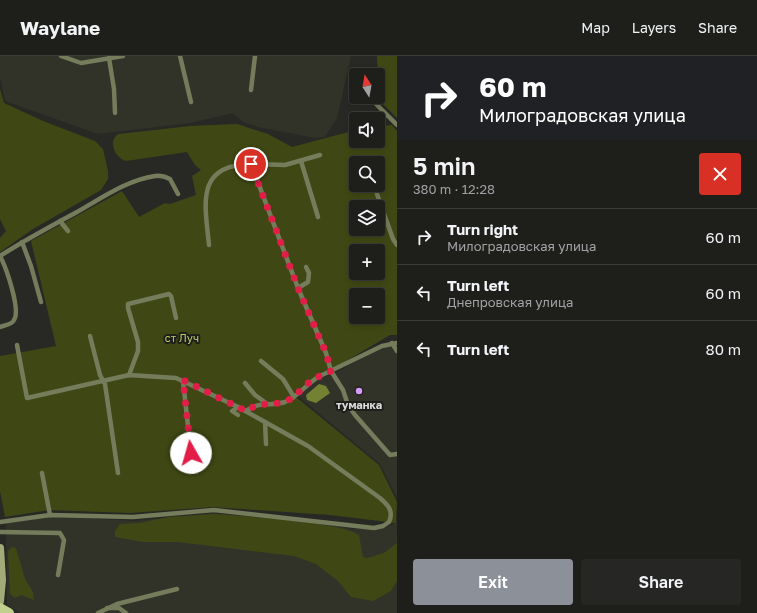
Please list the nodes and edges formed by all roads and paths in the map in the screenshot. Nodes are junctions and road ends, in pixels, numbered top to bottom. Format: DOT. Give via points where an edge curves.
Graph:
graph roads {
  1 [pos="60,56"];
  2 [pos="123,56"];
  3 [pos="180,56"];
  4 [pos="255,56"];
  5 [pos="109,58"];
  6 [pos="251,90"];
  7 [pos="191,102"];
  8 [pos="376,104"];
  9 [pos="115,113"];
  10 [pos="397,125"];
  11 [pos="320,154"];
  12 [pos="301,161"];
  13 [pos="251,164"];
  14 [pos="178,194"];
  15 [pos="376,194"];
  16 [pos="318,217"];
  17 [pos="60,221"];
  18 [pos="68,231"];
  19 [pos="22,242"];
  20 [pos="209,245"];
  21 [pos="397,245"];
  22 [pos="0,256"];
  23 [pos="306,267"];
  24 [pos="298,288"];
  25 [pos="41,302"];
  26 [pos="176,318"];
  27 [pos="0,327"];
  28 [pos="90,336"];
  29 [pos="394,343"];
  30 [pos="17,346"];
  31 [pos="397,351"];
  32 [pos="262,361"];
  33 [pos="331,371"];
  34 [pos="129,375"];
  35 [pos="183,380"];
  36 [pos="104,381"];
  37 [pos="245,383"];
  38 [pos="294,397"];
  39 [pos="266,403"];
  40 [pos="238,407"];
  41 [pos="246,411"];
  42 [pos="238,415"];
  43 [pos="265,422"];
  44 [pos="266,444"];
  45 [pos="191,453"];
  46 [pos="397,454"];
  47 [pos="42,473"];
  48 [pos="118,473"];
  49 [pos="50,515"];
  50 [pos="0,522"];
  51 [pos="0,532"];
  52 [pos="0,548"];
  53 [pos="58,575"];
  54 [pos="177,589"];
  55 [pos="0,601"];
  56 [pos="0,608"];
  57 [pos="106,608"];
  58 [pos="9,613"];
  59 [pos="98,613"];
  60 [pos="126,613"];
  1 -- 5 [label="lane" via="81,63"];
  2 -- 5 [label="lane"];
  3 -- 7 [label="lane"];
  4 -- 6 [label="lane"];
  5 -- 9 [label="lane"];
  8 -- 10 [label="lane"];
  11 -- 12 [label="lane"];
  12 -- 13 [label="lane" via="285,165"];
  12 -- 16 [label="lane"];
  13 -- 20 [label="lane" via="240,164 224,169 211,178 206,191"];
  13 -- 24 [label="lane"];
  14 -- 17 [label="lane" via="170,179 156,175 119,188"];
  15 -- 21 [label="lane"];
  17 -- 18 [label="lane"];
  17 -- 19 [label="lane"];
  19 -- 22 [label="lane"];
  19 -- 25 [label="lane"];
  22 -- 27 [label="lane" via="16,310 12,323"];
  23 -- 24 [label="lane" via="308,282"];
  24 -- 33 [label="lane"];
  26 -- 34 [label="lane" via="169,294 128,304 138,346"];
  28 -- 36 [label="lane" via="100,375"];
  29 -- 31 [label="lane"];
  29 -- 33 [label="lane" via="382,346"];
  30 -- 36 [label="lane" via="27,398"];
  32 -- 38 [label="lane" via="283,379"];
  33 -- 38 [label="lane" via="310,382"];
  33 -- 46 [label="lane" via="355,415 390,455"];
  34 -- 35 [label="lane" via="163,376"];
  34 -- 36 [label="lane"];
  35 -- 40 [label="lane"];
  35 -- 45 [label="lane"];
  36 -- 48 [label="lane"];
  37 -- 39 [label="lane"];
  38 -- 39 [label="lane" via="285,402"];
  39 -- 41 [label="lane" via="255,405"];
  40 -- 41 [label="lane"];
  40 -- 42 [label="lane" via="232,411"];
  41 -- 43 [label="lane"];
  43 -- 44 [label="lane"];
  43 -- 49 [label="lane" via="319,453 380,498 389,507 389,522 374,528 214,510 133,517"];
  47 -- 49 [label="lane"];
  49 -- 50 [label="lane"];
  51 -- 53 [label="lane" via="60,533 64,540"];
  52 -- 55 [label="street"];
  54 -- 57 [label="lane"];
  56 -- 58 [label="main road"];
  57 -- 59 [label="lane"];
  57 -- 60 [label="lane" via="119,608"];
}
